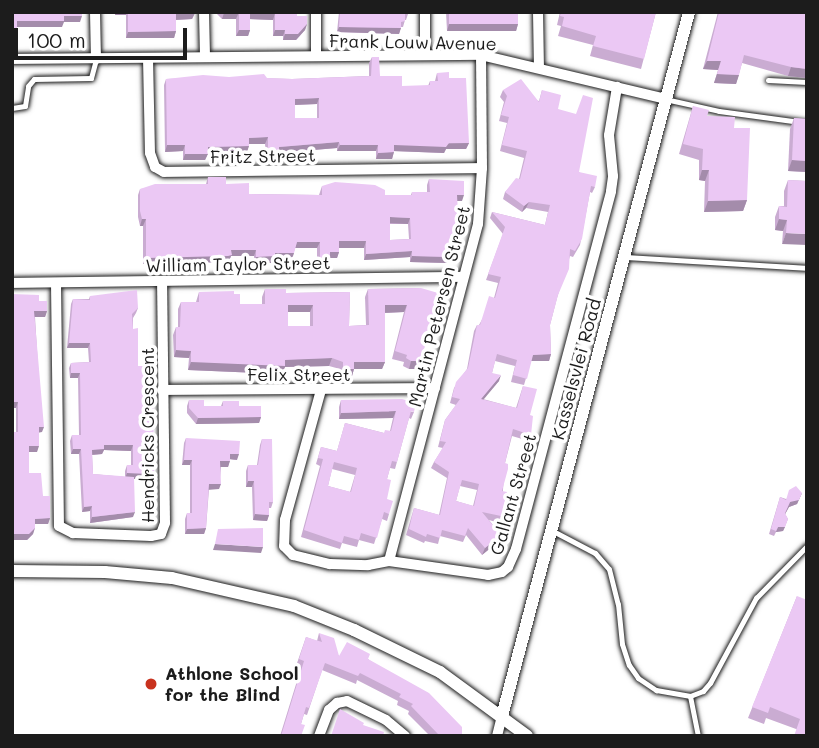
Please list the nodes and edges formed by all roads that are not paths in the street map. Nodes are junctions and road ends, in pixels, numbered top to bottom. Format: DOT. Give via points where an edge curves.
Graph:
graph roads {
  1 [pos="95,12"];
  2 [pos="204,12"];
  3 [pos="316,12"];
  4 [pos="425,12"];
  5 [pos="538,12"];
  6 [pos="688,12"];
  7 [pos="425,55"];
  8 [pos="481,55"];
  9 [pos="316,56"];
  10 [pos="205,57"];
  11 [pos="96,58"];
  12 [pos="148,58"];
  13 [pos="12,59"];
  14 [pos="539,67"];
  15 [pos="768,80"];
  16 [pos="807,82"];
  17 [pos="617,87"];
  18 [pos="665,99"];
  19 [pos="12,108"];
  20 [pos="807,123"];
  21 [pos="482,168"];
  22 [pos="624,257"];
  23 [pos="807,268"];
  24 [pos="463,277"];
  25 [pos="162,281"];
  26 [pos="12,283"];
  27 [pos="56,283"];
  28 [pos="435,388"];
  29 [pos="162,390"];
  30 [pos="321,390"];
  31 [pos="551,530"];
  32 [pos="807,546"];
  33 [pos="389,561"];
  34 [pos="12,571"];
  35 [pos="690,696"];
  36 [pos="502,716"];
  37 [pos="319,736"];
  38 [pos="405,736"];
  39 [pos="497,736"];
  40 [pos="527,736"];
  41 [pos="698,736"];
  1 -- 11 [label="street"];
  2 -- 10 [label="street"];
  3 -- 9 [label="street"];
  4 -- 7 [label="street"];
  5 -- 14 [label="street"];
  6 -- 18 [label="street, Kasselsvlei Road"];
  7 -- 8 [label="street, Frank Louw Avenue"];
  7 -- 9 [label="street, Frank Louw Avenue"];
  8 -- 14 [label="street, Frank Louw Avenue"];
  8 -- 21 [label="street, Martin Petersen Street"];
  9 -- 10 [label="street, Frank Louw Avenue"];
  10 -- 12 [label="street, Frank Louw Avenue"];
  11 -- 12 [label="street, Frank Louw Avenue"];
  11 -- 13 [label="street, Frank Louw Avenue"];
  11 -- 19 [label="lane" via="92,78 34,79 25,106"];
  12 -- 21 [label="street, Fritz Street" via="150,153 155,167 164,172"];
  14 -- 17 [label="street, Frank Louw Avenue"];
  15 -- 16 [label="lane"];
  17 -- 18 [label="street, Frank Louw Avenue"];
  17 -- 33 [label="street, Gallant Street" via="609,135 611,191 512,561 502,572 488,575"];
  18 -- 20 [label="lane, Frank Louw Avenue"];
  18 -- 22 [label="street, Kasselsvlei Road"];
  21 -- 24 [label="street, Martin Petersen Street" via="478,224"];
  22 -- 23 [label="lane"];
  22 -- 31 [label="street, Kasselsvlei Road"];
  24 -- 25 [label="street, William Taylor Street"];
  24 -- 28 [label="street, Martin Petersen Street"];
  25 -- 27 [label="street, William Taylor Street"];
  25 -- 29 [label="street, Hendricks Crescent"];
  26 -- 27 [label="street, William Taylor Street"];
  27 -- 29 [label="street, Hendricks Crescent" via="58,521 62,529 151,536 164,530"];
  28 -- 30 [label="street, Felix Street"];
  28 -- 33 [label="street, Martin Petersen Street"];
  29 -- 30 [label="street, Felix Street"];
  30 -- 33 [label="street, Gallant Street" via="285,520 284,546 293,555 330,564"];
  31 -- 35 [label="lane" via="595,553 609,569 622,644 638,678 656,690"];
  31 -- 36 [label="street, Kasselsvlei Road"];
  32 -- 35 [label="lane" via="756,598 710,683"];
  34 -- 36 [label="street" via="162,576 282,603 354,630 440,672"];
  35 -- 41 [label="lane"];
  36 -- 39 [label="street, Kasselsvlei Road"];
  36 -- 40 [label="street"];
  37 -- 38 [label="street" via="329,710 347,701 386,720"];
}
